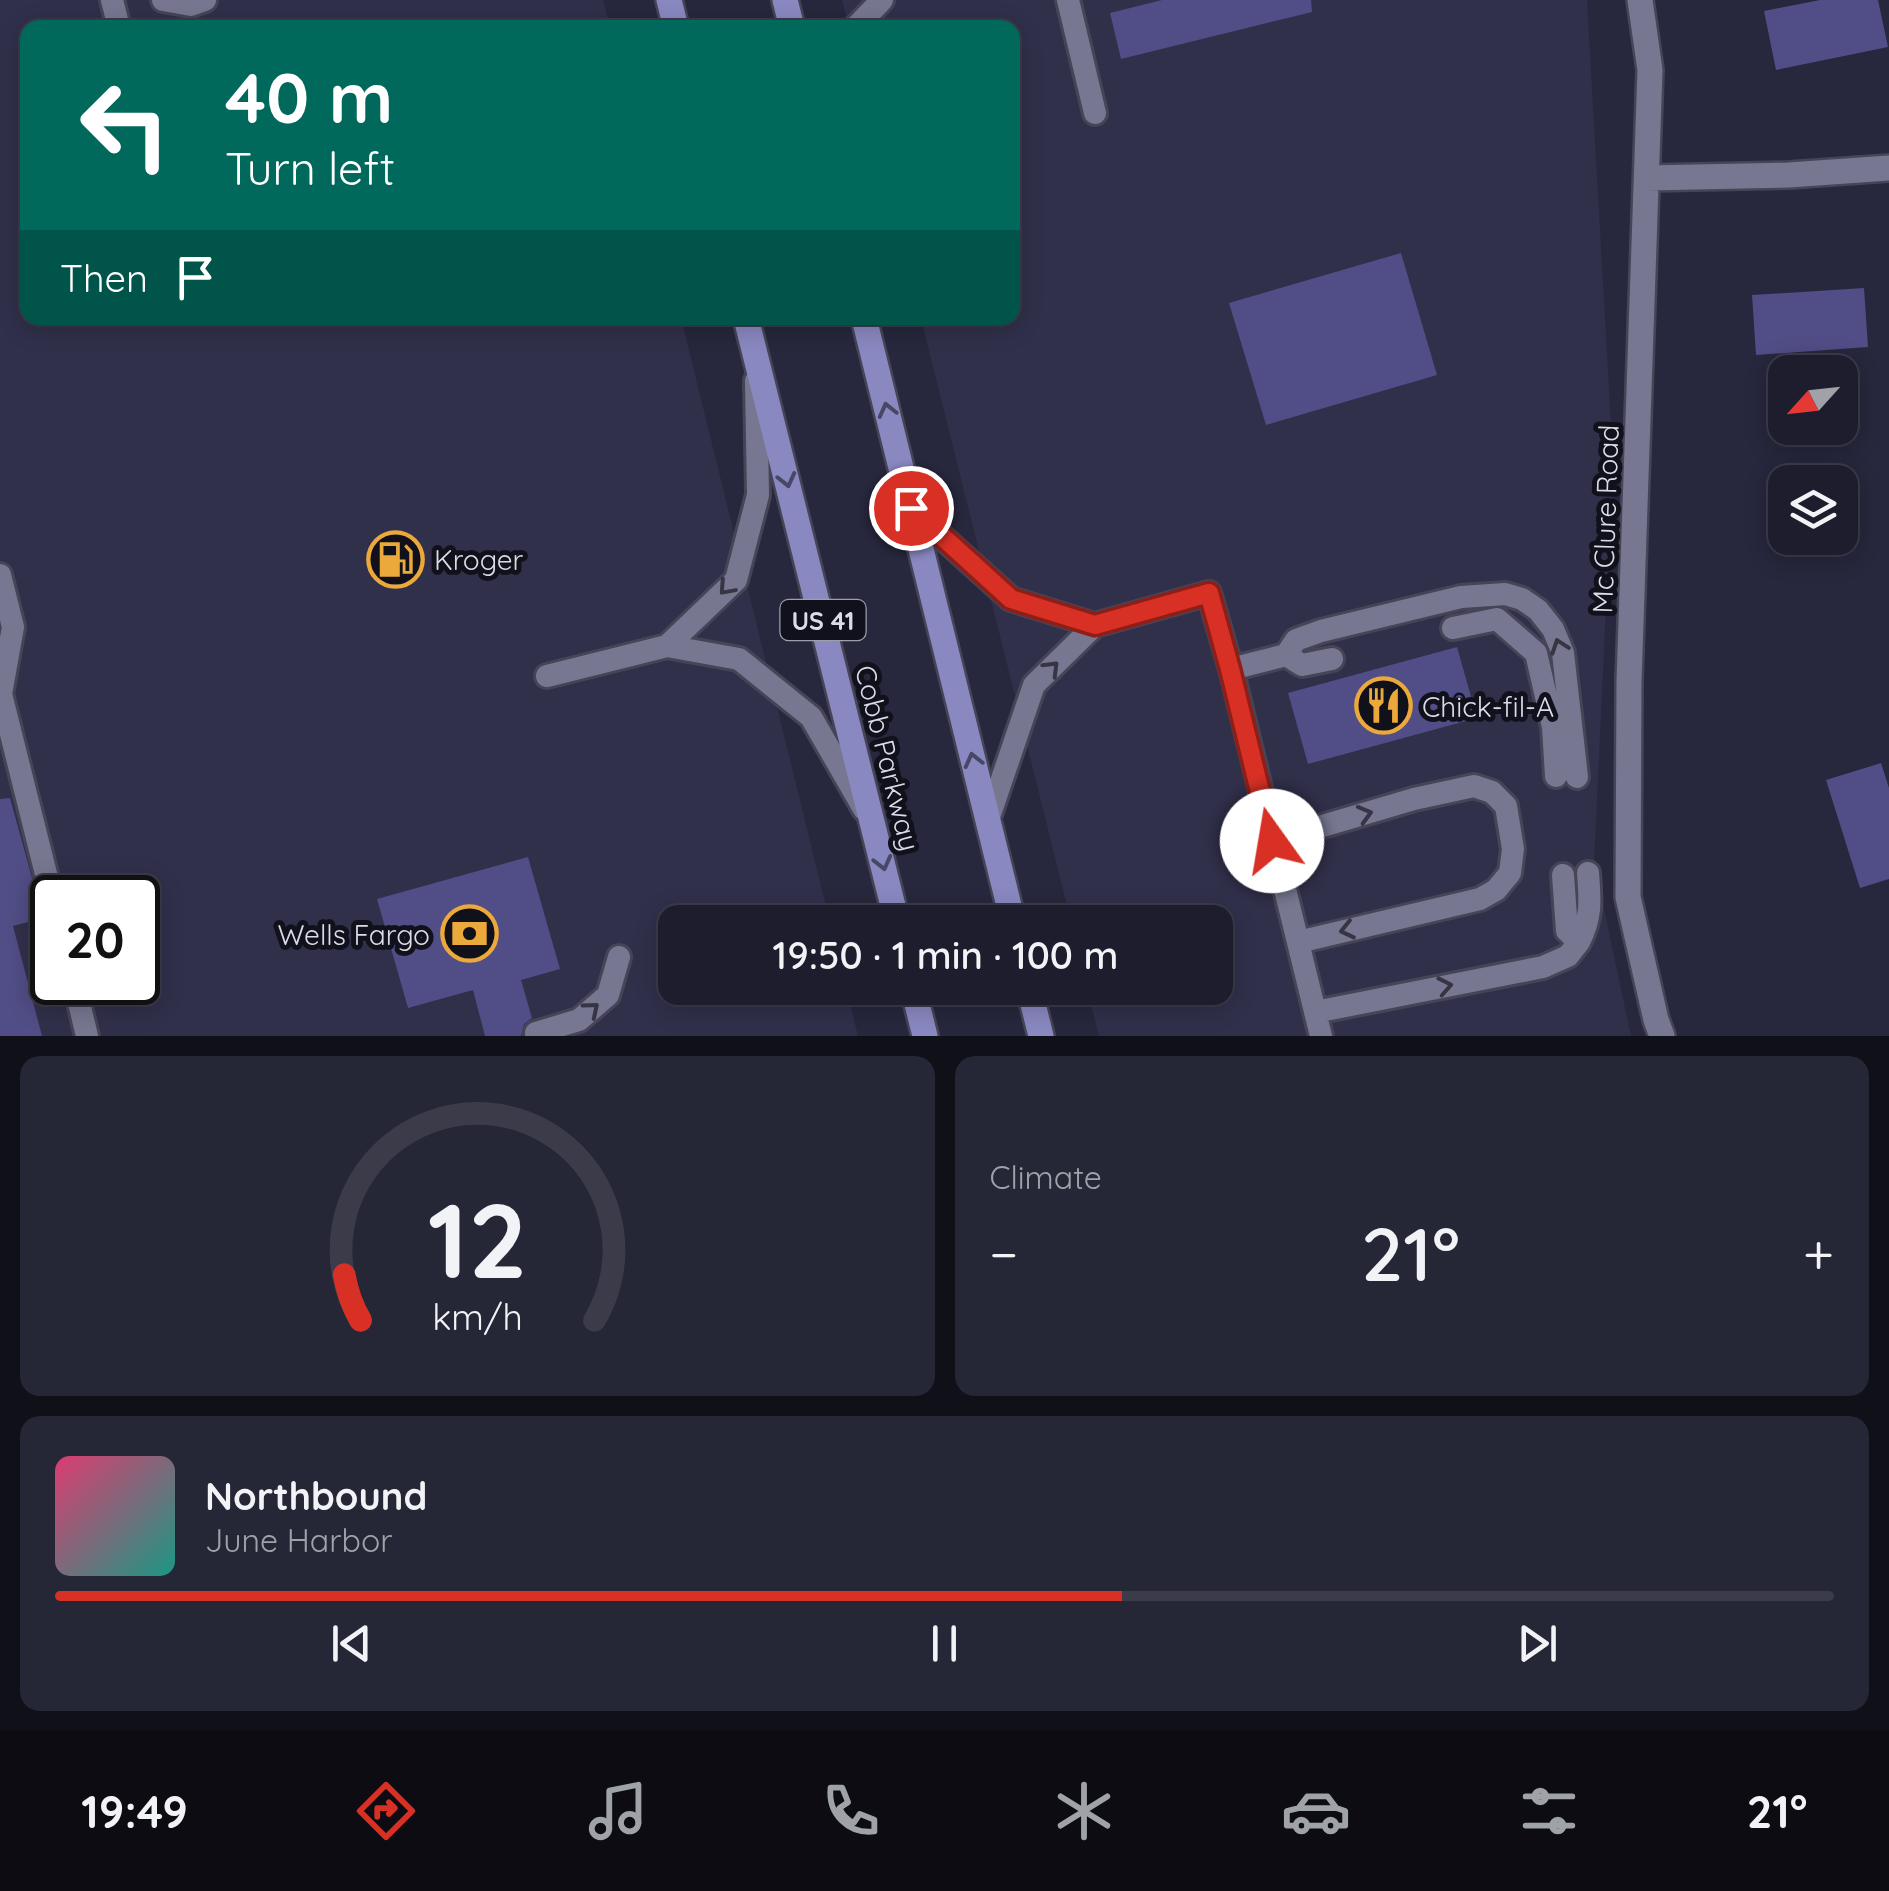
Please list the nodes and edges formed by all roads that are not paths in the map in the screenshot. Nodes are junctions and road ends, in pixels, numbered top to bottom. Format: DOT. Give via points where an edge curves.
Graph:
graph roads {
  1 [pos="163,0"];
  2 [pos="205,0"];
  3 [pos="882,0"];
  4 [pos="1068,0"];
  5 [pos="1640,0"];
  6 [pos="863,20"];
  7 [pos="1095,113"];
  8 [pos="1889,168"];
  9 [pos="1647,178"];
  10 [pos="748,325"];
  11 [pos="866,325"];
  12 [pos="756,358"];
  13 [pos="911,508"];
  14 [pos="0,575"];
  15 [pos="1095,625"];
  16 [pos="1453,628"];
  17 [pos="668,646"];
  18 [pos="1286,656"];
  19 [pos="1332,659"];
  20 [pos="1230,669"];
  21 [pos="547,676"];
  22 [pos="988,820"];
  23 [pos="874,826"];
  24 [pos="1272,841"];
  25 [pos="1588,873"];
  26 [pos="46,875"];
  27 [pos="1563,876"];
  28 [pos="893,905"];
  29 [pos="1009,905"];
  30 [pos="1298,942"];
  31 [pos="1580,942"];
  32 [pos="619,957"];
  33 [pos="80,1005"];
  34 [pos="917,1005"];
  35 [pos="1033,1005"];
  36 [pos="1315,1012"];
  37 [pos="536,1032"];
  38 [pos="87,1036"];
  39 [pos="925,1036"];
  40 [pos="1041,1036"];
  41 [pos="1321,1036"];
  42 [pos="1662,1036"];
  1 -- 2 [label="lane"];
  3 -- 6 [label="lane"];
  4 -- 7 [label="lane"];
  5 -- 9 [label="street, Mc Clure Road" via="1650,70"];
  8 -- 9 [label="street"];
  9 -- 42 [label="street, Mc Clure Road" via="1628,898"];
  10 -- 12 [label="main road, Cobb Parkway / US 41"];
  13 -- 11 [label="main road, one-way"];
  12 -- 17 [label="lane, one-way" via="758,495 736,580"];
  12 -- 23 [label="main road, Cobb Parkway / US 41, one-way"];
  13 -- 15 [label="lane" via="1011,599"];
  22 -- 13 [label="main road, one-way"];
  14 -- 26 [label="lane" via="12,627 2,694"];
  15 -- 20 [label="lane" via="1209,593"];
  22 -- 15 [label="lane, one-way" via="1034,685"];
  16 -- 18 [label="lane, one-way" via="1498,618 1536,653 1566,777 1563,653 1538,610 1522,599 1461,597 1321,631 1296,640"];
  17 -- 21 [label="lane"];
  17 -- 23 [label="lane" via="739,659 811,717"];
  18 -- 19 [label="lane" via="1302,665"];
  18 -- 20 [label="lane"];
  20 -- 24 [label="lane"];
  22 -- 29 [label="main road"];
  23 -- 28 [label="main road, Cobb Parkway / US 41, one-way"];
  24 -- 30 [label="lane"];
  24 -- 30 [label="lane, one-way" via="1474,786 1506,806 1510,873 1496,890"];
  25 -- 31 [label="lane" via="1588,925"];
  27 -- 31 [label="lane" via="1567,931"];
  30 -- 36 [label="lane"];
  36 -- 31 [label="lane, one-way" via="1543,967"];
  37 -- 32 [label="lane, one-way" via="579,1020 608,995"];
  33 -- 38 [label="lane"];
  34 -- 39 [label="main road"];
  35 -- 40 [label="main road"];
  36 -- 41 [label="lane"];
}
